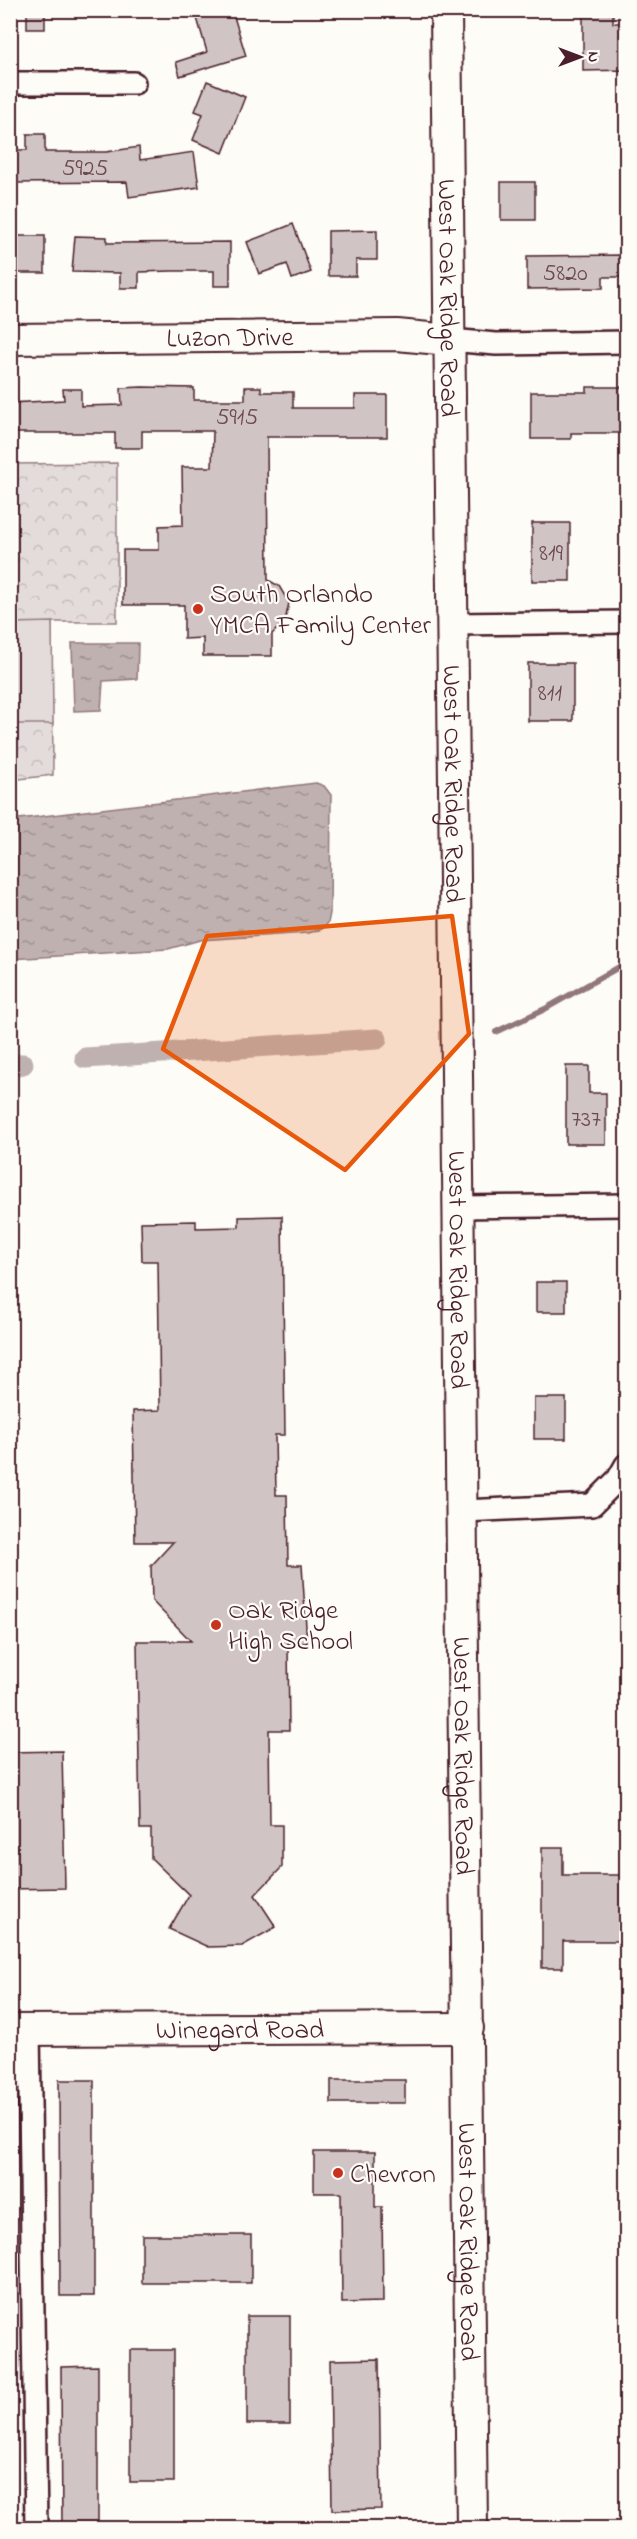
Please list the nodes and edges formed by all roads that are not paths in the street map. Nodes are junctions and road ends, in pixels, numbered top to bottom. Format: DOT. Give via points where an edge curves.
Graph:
graph roads {
  1 [pos="446,10"];
  2 [pos="10,83"];
  3 [pos="134,83"];
  4 [pos="10,339"];
  5 [pos="450,340"];
  6 [pos="627,342"];
  7 [pos="627,622"];
  8 [pos="453,624"];
  9 [pos="627,1204"];
  10 [pos="459,1207"];
  11 [pos="627,1466"];
  12 [pos="464,1511"];
  13 [pos="468,2028"];
  14 [pos="20,2030"];
  15 [pos="36,2529"];
  16 [pos="472,2529"];
  1 -- 5 [label="main road, West Oak Ridge Road"];
  2 -- 3 [label="street"];
  4 -- 5 [label="main road, Luzon Drive" via="397,335"];
  5 -- 6 [label="street" via="496,344"];
  5 -- 8 [label="main road, West Oak Ridge Road"];
  7 -- 8 [label="street"];
  8 -- 10 [label="main road, West Oak Ridge Road"];
  9 -- 10 [label="street"];
  10 -- 12 [label="main road, West Oak Ridge Road"];
  11 -- 12 [label="street" via="592,1505"];
  12 -- 13 [label="main road, West Oak Ridge Road"];
  13 -- 14 [label="main road, Winegard Road"];
  13 -- 16 [label="main road, West Oak Ridge Road"];
  14 -- 15 [label="street"];
}
